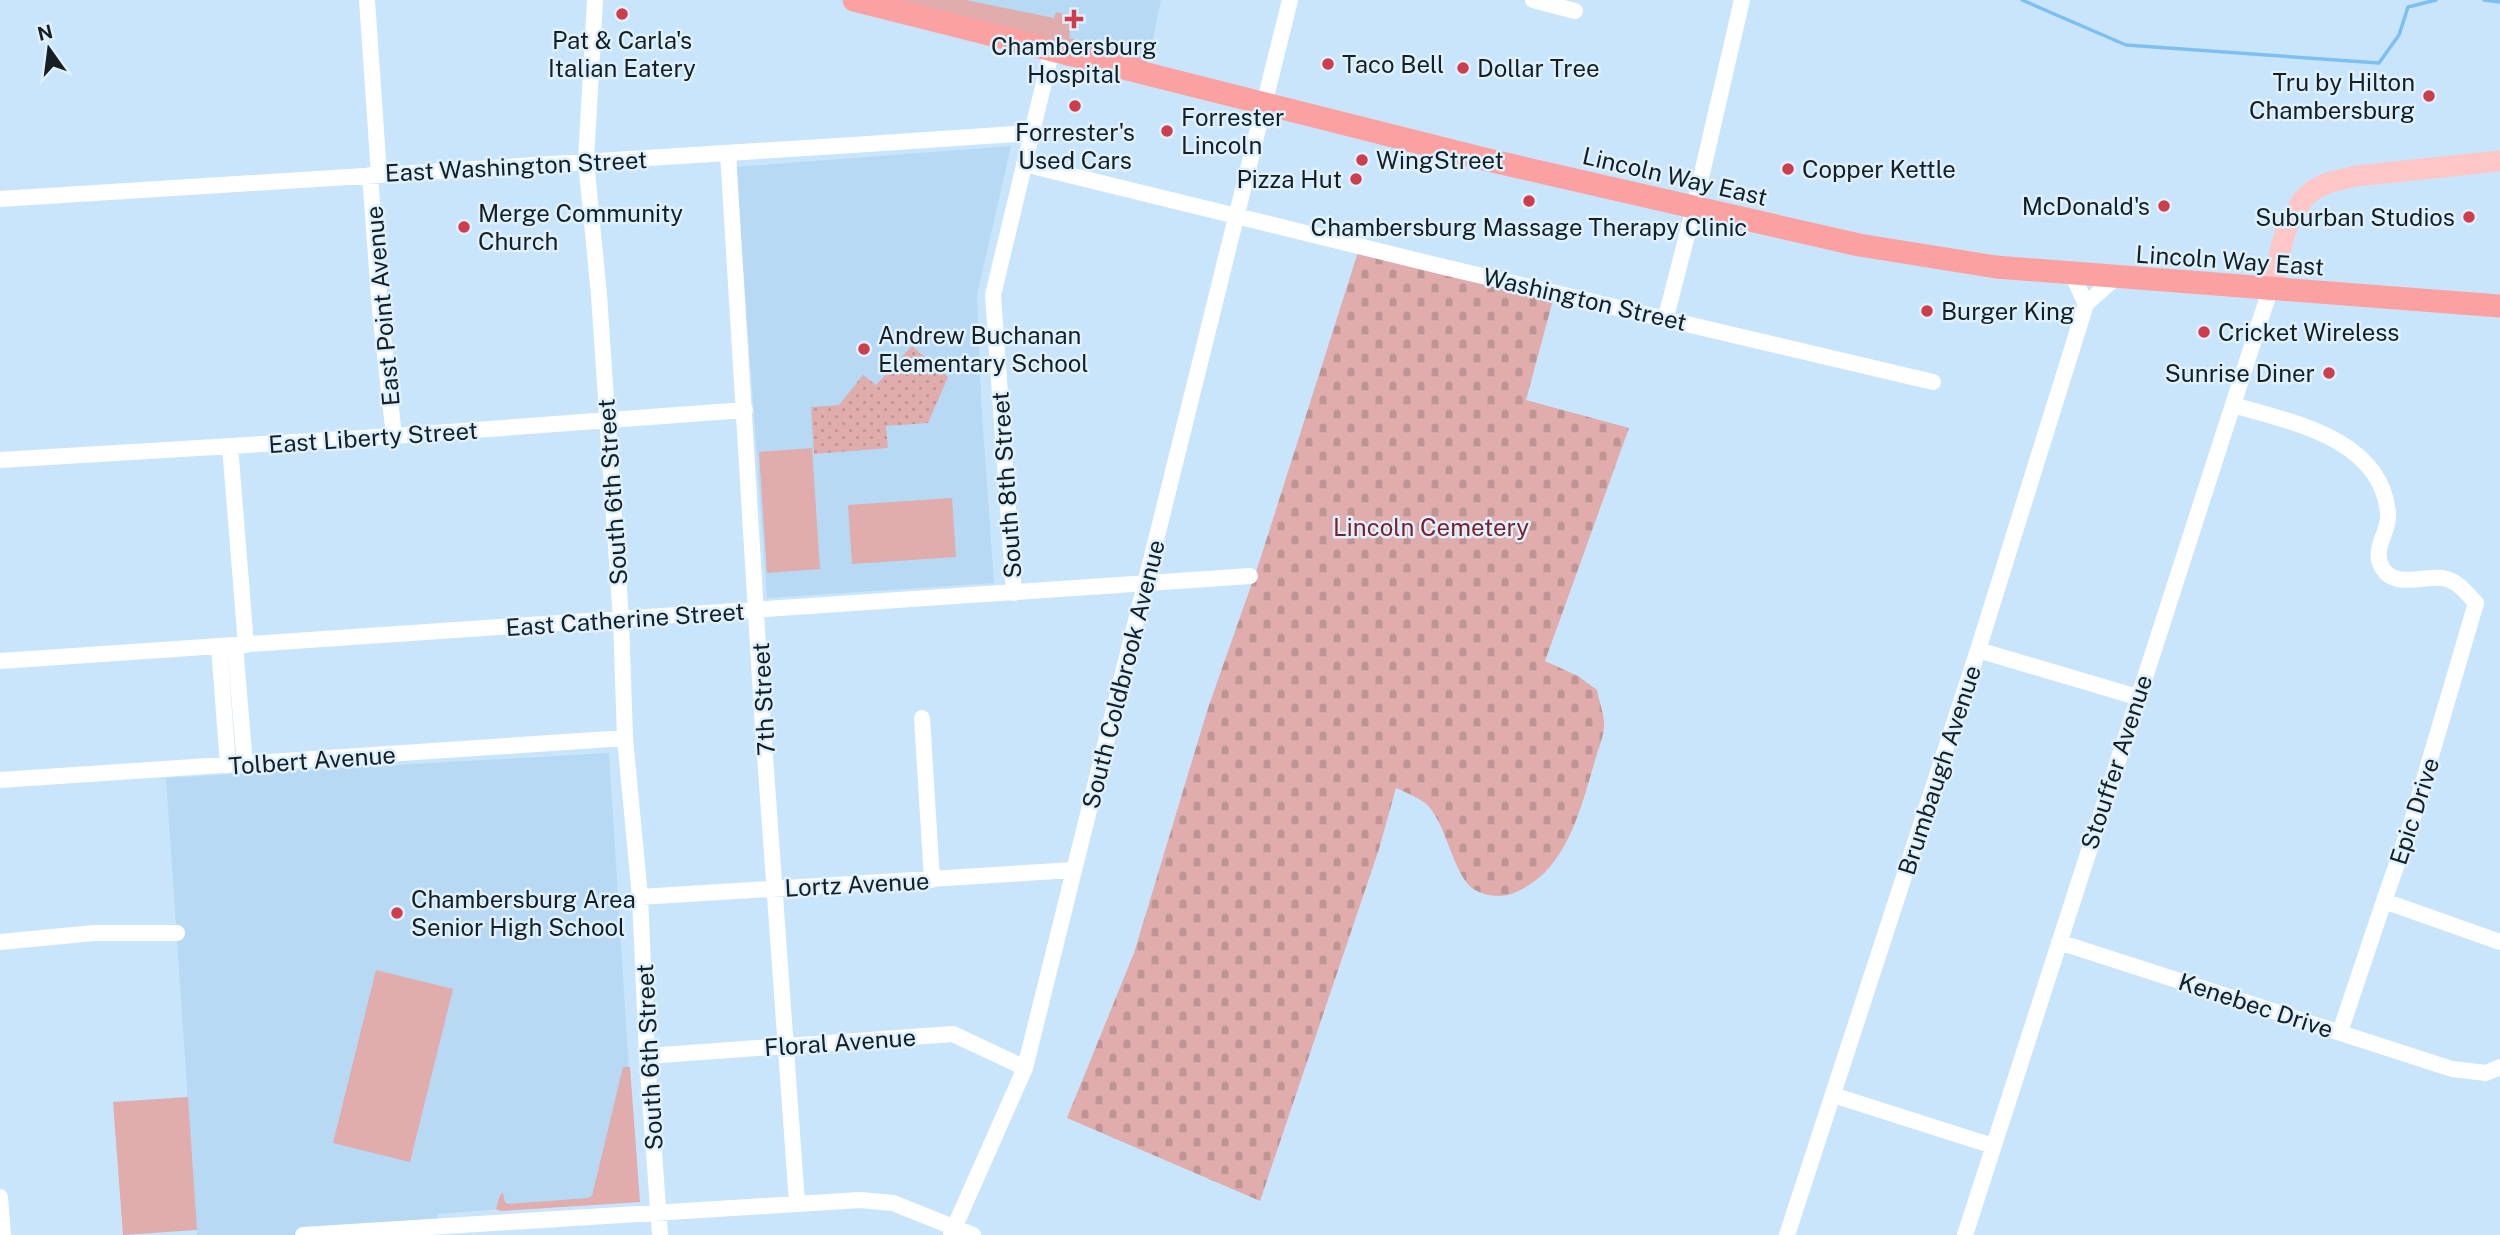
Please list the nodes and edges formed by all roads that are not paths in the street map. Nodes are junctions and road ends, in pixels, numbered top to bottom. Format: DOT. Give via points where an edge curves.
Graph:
graph roads {
  1 [pos="367,0"];
  2 [pos="595,0"];
  3 [pos="854,0"];
  4 [pos="1290,0"];
  5 [pos="1533,0"];
  6 [pos="1742,0"];
  7 [pos="1575,11"];
  8 [pos="1052,49"];
  9 [pos="1265,102"];
  10 [pos="1032,136"];
  11 [pos="728,153"];
  12 [pos="586,161"];
  13 [pos="2500,161"];
  14 [pos="1024,164"];
  15 [pos="374,174"];
  16 [pos="0,199"];
  17 [pos="1694,208"];
  18 [pos="1237,217"];
  19 [pos="2072,274"];
  20 [pos="2115,278"];
  21 [pos="2270,290"];
  22 [pos="2086,304"];
  23 [pos="2500,306"];
  24 [pos="1666,317"];
  25 [pos="1933,382"];
  26 [pos="2233,405"];
  27 [pos="745,410"];
  28 [pos="606,419"];
  29 [pos="394,436"];
  30 [pos="230,446"];
  31 [pos="0,460"];
  32 [pos="1250,576"];
  33 [pos="1146,584"];
  34 [pos="1014,593"];
  35 [pos="758,611"];
  36 [pos="621,620"];
  37 [pos="233,646"];
  38 [pos="1978,650"];
  39 [pos="0,661"];
  40 [pos="2137,697"];
  41 [pos="922,718"];
  42 [pos="625,738"];
  43 [pos="228,765"];
  44 [pos="245,765"];
  45 [pos="0,780"];
  46 [pos="1073,870"];
  47 [pos="932,880"];
  48 [pos="776,888"];
  49 [pos="640,897"];
  50 [pos="2384,901"];
  51 [pos="177,933"];
  52 [pos="0,942"];
  53 [pos="2059,942"];
  54 [pos="2500,942"];
  55 [pos="2340,1032"];
  56 [pos="786,1045"];
  57 [pos="647,1056"];
  58 [pos="2500,1067"];
  59 [pos="1025,1068"];
  60 [pos="1833,1095"];
  61 [pos="1993,1146"];
  62 [pos="0,1197"];
  63 [pos="797,1203"];
  64 [pos="658,1214"];
  65 [pos="462,1230"];
  66 [pos="952,1231"];
  67 [pos="3,1235"];
  68 [pos="303,1235"];
  69 [pos="660,1235"];
  70 [pos="973,1235"];
  71 [pos="1787,1235"];
  72 [pos="1965,1235"];
  1 -- 15 [label="street, East Point Avenue"];
  2 -- 12 [label="street, South 6th Street"];
  3 -- 8 [label="highway, Lincoln Way East"];
  4 -- 9 [label="street, South Coldbrook Avenue"];
  5 -- 7 [label="street"];
  6 -- 17 [label="street"];
  8 -- 9 [label="highway, Lincoln Way East"];
  8 -- 10 [label="street, South 8th Street"];
  9 -- 17 [label="highway, Lincoln Way East"];
  9 -- 18 [label="street, South Coldbrook Avenue"];
  10 -- 11 [label="street, East Washington Street" via="930,138"];
  10 -- 14 [label="street, South 8th Street"];
  11 -- 12 [label="street, East Washington Street"];
  11 -- 27 [label="street, 7th Street"];
  12 -- 15 [label="street, East Washington Street"];
  12 -- 28 [label="street, South 6th Street"];
  13 -- 21 [label="main road" via="2356,176 2312,191 2286,229"];
  14 -- 18 [label="street, Washington Street"];
  14 -- 34 [label="street, South 8th Street" via="993,295"];
  15 -- 16 [label="street, East Washington Street"];
  15 -- 29 [label="street, East Point Avenue" via="380,310"];
  17 -- 19 [label="highway, Lincoln Way East" via="1910,254"];
  17 -- 24 [label="street"];
  18 -- 24 [label="street, Washington Street"];
  18 -- 33 [label="street, South Coldbrook Avenue"];
  19 -- 20 [label="highway, Lincoln Way East"];
  19 -- 22 [label="street"];
  20 -- 21 [label="highway, Lincoln Way East"];
  20 -- 22 [label="street"];
  21 -- 23 [label="highway, Lincoln Way East"];
  21 -- 26 [label="street, Stouffer Avenue"];
  22 -- 38 [label="street, Brumbaugh Avenue"];
  24 -- 25 [label="street, Washington Street"];
  26 -- 40 [label="street, Stouffer Avenue"];
  26 -- 50 [label="street, Epic Drive" via="2316,430 2358,454 2385,494 2389,516 2377,552 2383,570 2397,579 2445,578 2462,587 2476,603 2412,824"];
  27 -- 28 [label="street, East Liberty Street"];
  27 -- 35 [label="street, 7th Street"];
  28 -- 29 [label="street, East Liberty Street"];
  28 -- 36 [label="street, South 6th Street"];
  29 -- 30 [label="street, East Liberty Street"];
  30 -- 31 [label="street, East Liberty Street"];
  30 -- 37 [label="street"];
  32 -- 33 [label="street, East Catherine Street"];
  33 -- 34 [label="street, East Catherine Street"];
  33 -- 46 [label="street, South Coldbrook Avenue"];
  34 -- 35 [label="street, East Catherine Street"];
  35 -- 36 [label="street, East Catherine Street"];
  35 -- 48 [label="street, 7th Street"];
  36 -- 37 [label="street, East Catherine Street"];
  36 -- 42 [label="street, South 6th Street"];
  37 -- 39 [label="street, East Catherine Street"];
  37 -- 43 [label="street"];
  37 -- 44 [label="street"];
  38 -- 40 [label="street"];
  38 -- 60 [label="street, Brumbaugh Avenue"];
  40 -- 53 [label="street, Stouffer Avenue"];
  41 -- 47 [label="street"];
  42 -- 44 [label="street, Tolbert Avenue"];
  42 -- 49 [label="street, South 6th Street"];
  43 -- 44 [label="street, Tolbert Avenue"];
  43 -- 45 [label="street, Tolbert Avenue"];
  46 -- 47 [label="street, Lortz Avenue"];
  46 -- 59 [label="street, South Coldbrook Avenue"];
  47 -- 48 [label="street, Lortz Avenue"];
  48 -- 49 [label="street, Lortz Avenue"];
  48 -- 56 [label="street, 7th Street"];
  49 -- 57 [label="street, South 6th Street"];
  50 -- 54 [label="street"];
  50 -- 55 [label="street, Epic Drive"];
  51 -- 52 [label="street" via="94,933"];
  53 -- 55 [label="street, Kenebec Drive"];
  53 -- 61 [label="street, Stouffer Avenue"];
  55 -- 58 [label="street, Kenebec Drive" via="2452,1069 2486,1073"];
  56 -- 57 [label="street, Floral Avenue"];
  56 -- 59 [label="street, Floral Avenue" via="953,1034"];
  56 -- 63 [label="street, 7th Street"];
  57 -- 64 [label="street, South 6th Street"];
  59 -- 66 [label="street, South Coldbrook Avenue"];
  60 -- 61 [label="street"];
  60 -- 71 [label="street, Brumbaugh Avenue"];
  61 -- 72 [label="street, Stouffer Avenue"];
  62 -- 67 [label="street"];
  63 -- 64 [label="street"];
  63 -- 66 [label="street" via="877,1200"];
  64 -- 65 [label="street"];
  64 -- 69 [label="street, South 6th Street"];
  65 -- 68 [label="street"];
  66 -- 70 [label="street"];
}
